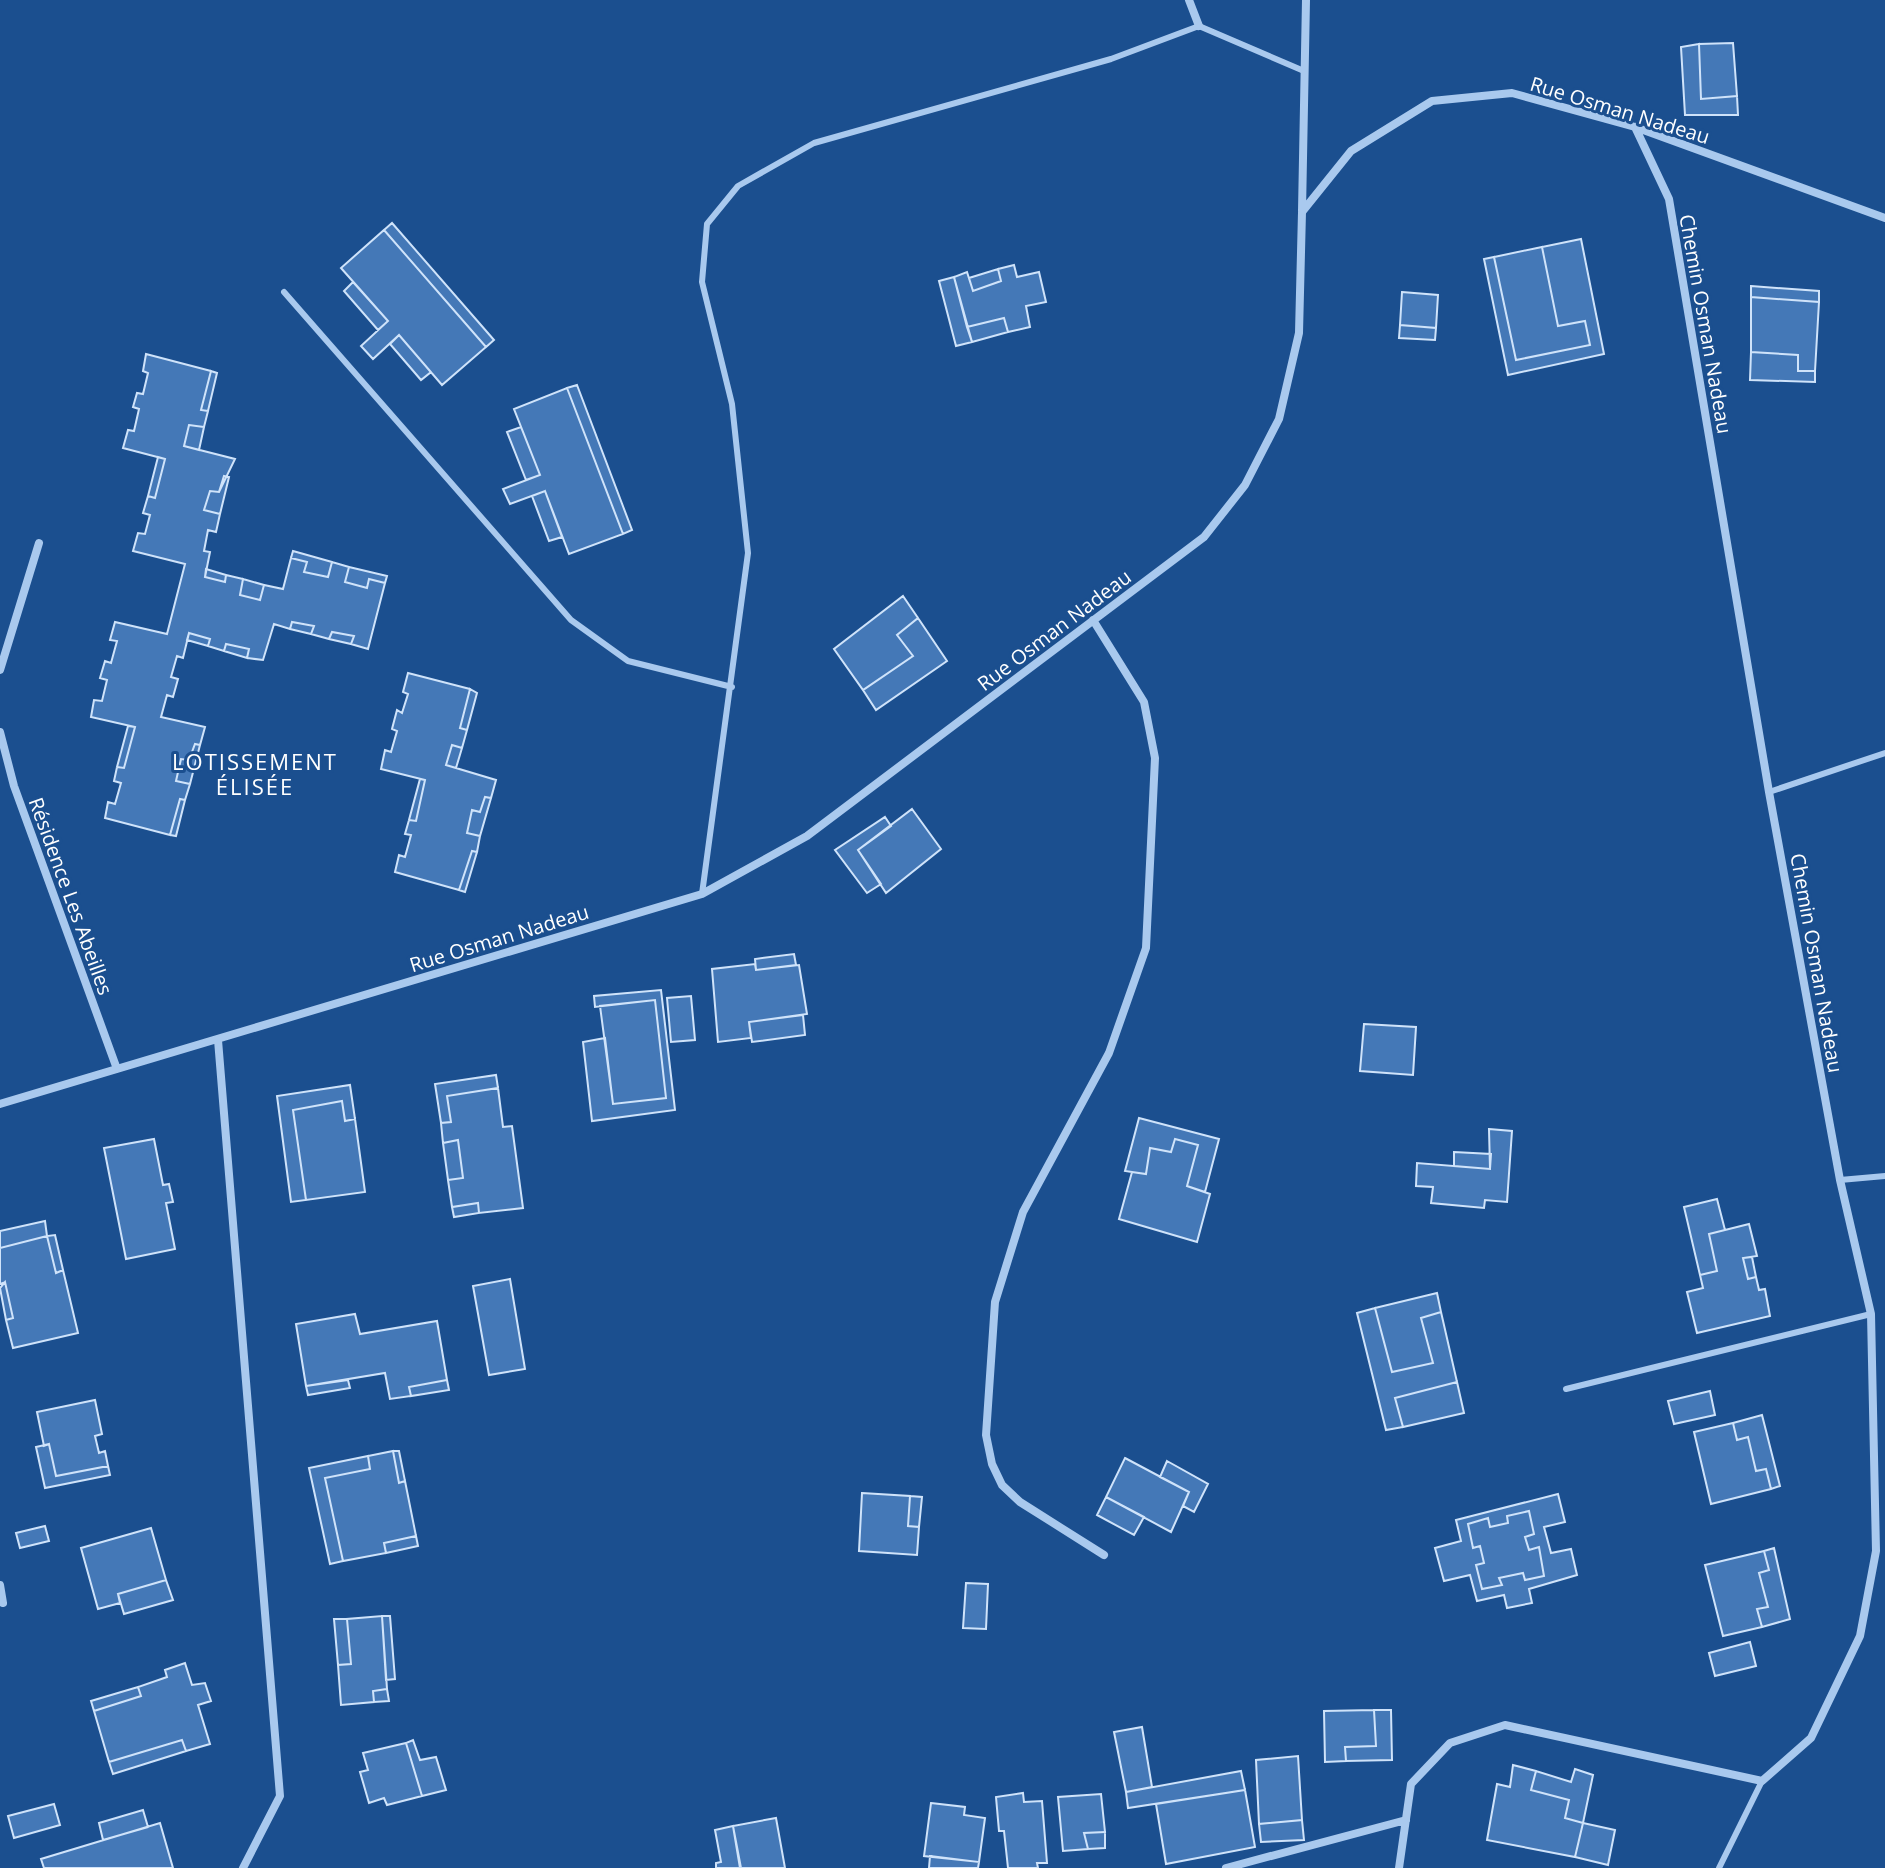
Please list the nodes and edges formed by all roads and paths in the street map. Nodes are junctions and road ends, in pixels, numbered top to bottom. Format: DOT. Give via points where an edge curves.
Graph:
graph roads {
  1 [pos="1189,0"];
  2 [pos="1306,0"];
  3 [pos="1199,26"];
  4 [pos="1304,71"];
  5 [pos="1635,127"];
  6 [pos="1302,212"];
  7 [pos="1885,218"];
  8 [pos="284,292"];
  9 [pos="39,543"];
  10 [pos="1093,620"];
  11 [pos="0,670"];
  12 [pos="732,687"];
  13 [pos="0,732"];
  14 [pos="1885,753"];
  15 [pos="1769,792"];
  16 [pos="702,894"];
  17 [pos="218,1040"];
  18 [pos="117,1069"];
  19 [pos="0,1104"];
  20 [pos="1885,1176"];
  21 [pos="1840,1180"];
  22 [pos="1871,1314"];
  23 [pos="1566,1389"];
  24 [pos="1104,1555"];
  25 [pos="0,1585"];
  26 [pos="3,1603"];
  27 [pos="1762,1781"];
  28 [pos="1406,1820"];
  29 [pos="243,1868"];
  30 [pos="1226,1868"];
  31 [pos="1399,1868"];
  32 [pos="1719,1868"];
  1 -- 3 [label="street"];
  2 -- 4 [label="street"];
  3 -- 4 [label="lane"];
  3 -- 12 [label="lane" via="1111,59 814,143 738,186 707,224 702,282 732,404 748,553"];
  4 -- 6 [label="street"];
  5 -- 6 [label="street, Rue Osman Nadeau" via="1512,93 1432,101 1351,151"];
  5 -- 7 [label="street, Rue Osman Nadeau"];
  5 -- 15 [label="street, Chemin Osman Nadeau" via="1669,199"];
  6 -- 10 [label="street, Rue Osman Nadeau" via="1299,333 1279,419 1245,485 1204,537"];
  8 -- 12 [label="lane" via="571,620 628,661"];
  9 -- 11 [label="street"];
  10 -- 16 [label="street, Rue Osman Nadeau" via="807,836"];
  10 -- 24 [label="street" via="1144,702 1155,758 1146,948 1109,1053 1023,1212 995,1302 986,1435 1002,1485"];
  12 -- 16 [label="lane"];
  13 -- 18 [label="street, Résidence Les Abeilles" via="14,786"];
  14 -- 15 [label="lane"];
  15 -- 21 [label="street, Chemin Osman Nadeau"];
  16 -- 17 [label="street, Rue Osman Nadeau"];
  17 -- 18 [label="street, Rue Osman Nadeau"];
  17 -- 29 [label="street" via="280,1796"];
  18 -- 19 [label="street, Rue Osman Nadeau"];
  20 -- 21 [label="lane"];
  21 -- 22 [label="street, Chemin Osman Nadeau"];
  22 -- 23 [label="lane"];
  22 -- 27 [label="street, Chemin Osman Nadeau" via="1876,1551 1860,1636 1811,1738"];
  25 -- 26 [label="street"];
  27 -- 28 [label="street" via="1505,1725 1450,1743 1411,1784"];
  27 -- 32 [label="lane"];
  28 -- 30 [label="street"];
  28 -- 31 [label="street"];
}
